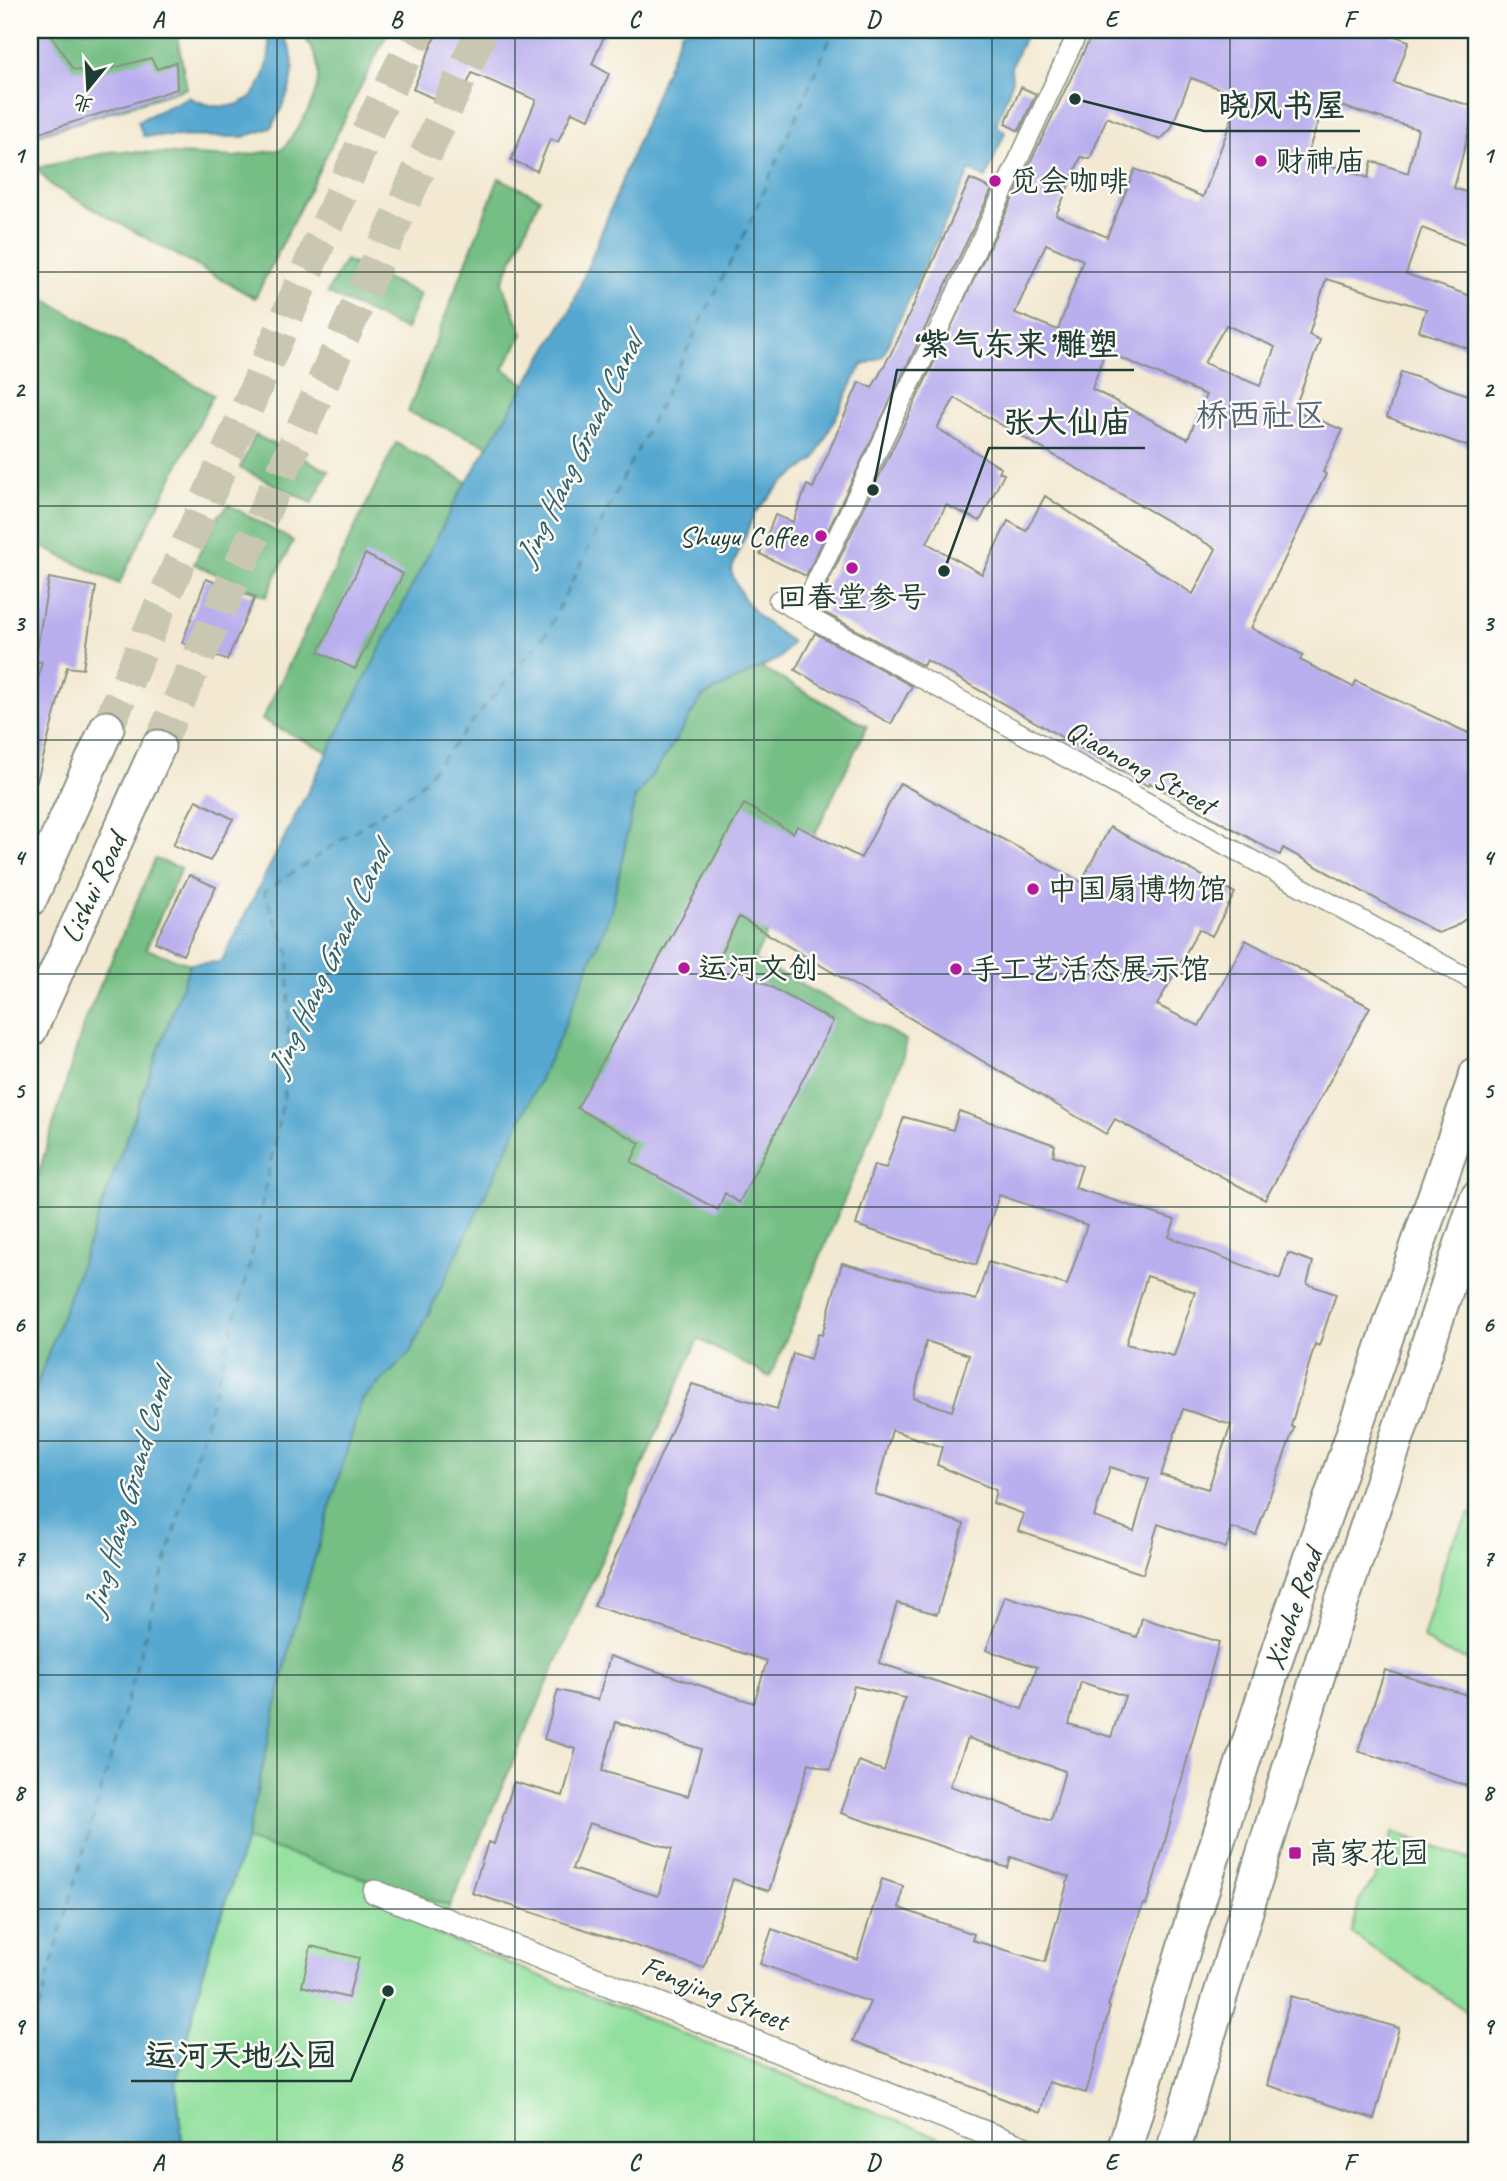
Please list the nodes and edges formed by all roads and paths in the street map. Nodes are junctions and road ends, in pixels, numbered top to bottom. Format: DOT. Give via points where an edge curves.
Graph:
graph roads {
  1 [pos="1079,30"];
  2 [pos="778,600"];
  3 [pos="801,613"];
  4 [pos="107,728"];
  5 [pos="158,747"];
  6 [pos="30,899"];
  7 [pos="1477,983"];
  8 [pos="30,1030"];
  9 [pos="1477,1073"];
  10 [pos="1477,1198"];
  11 [pos="375,1892"];
  12 [pos="1031,2151"];
  13 [pos="1124,2151"];
  14 [pos="1173,2151"];
  1 -- 3 [label="street"];
  2 -- 3 [label="street, Qiaonong Street"];
  3 -- 7 [label="street, Qiaonong Street"];
  4 -- 6 [label="main road, Lishui Road"];
  5 -- 8 [label="main road, Lishui Road"];
  9 -- 13 [label="main road, Xiaohe Road" via="1280,1646"];
  10 -- 14 [label="main road, Xiaohe Road" via="1324,1655"];
  11 -- 12 [label="street, Fengjing Street"];
}
